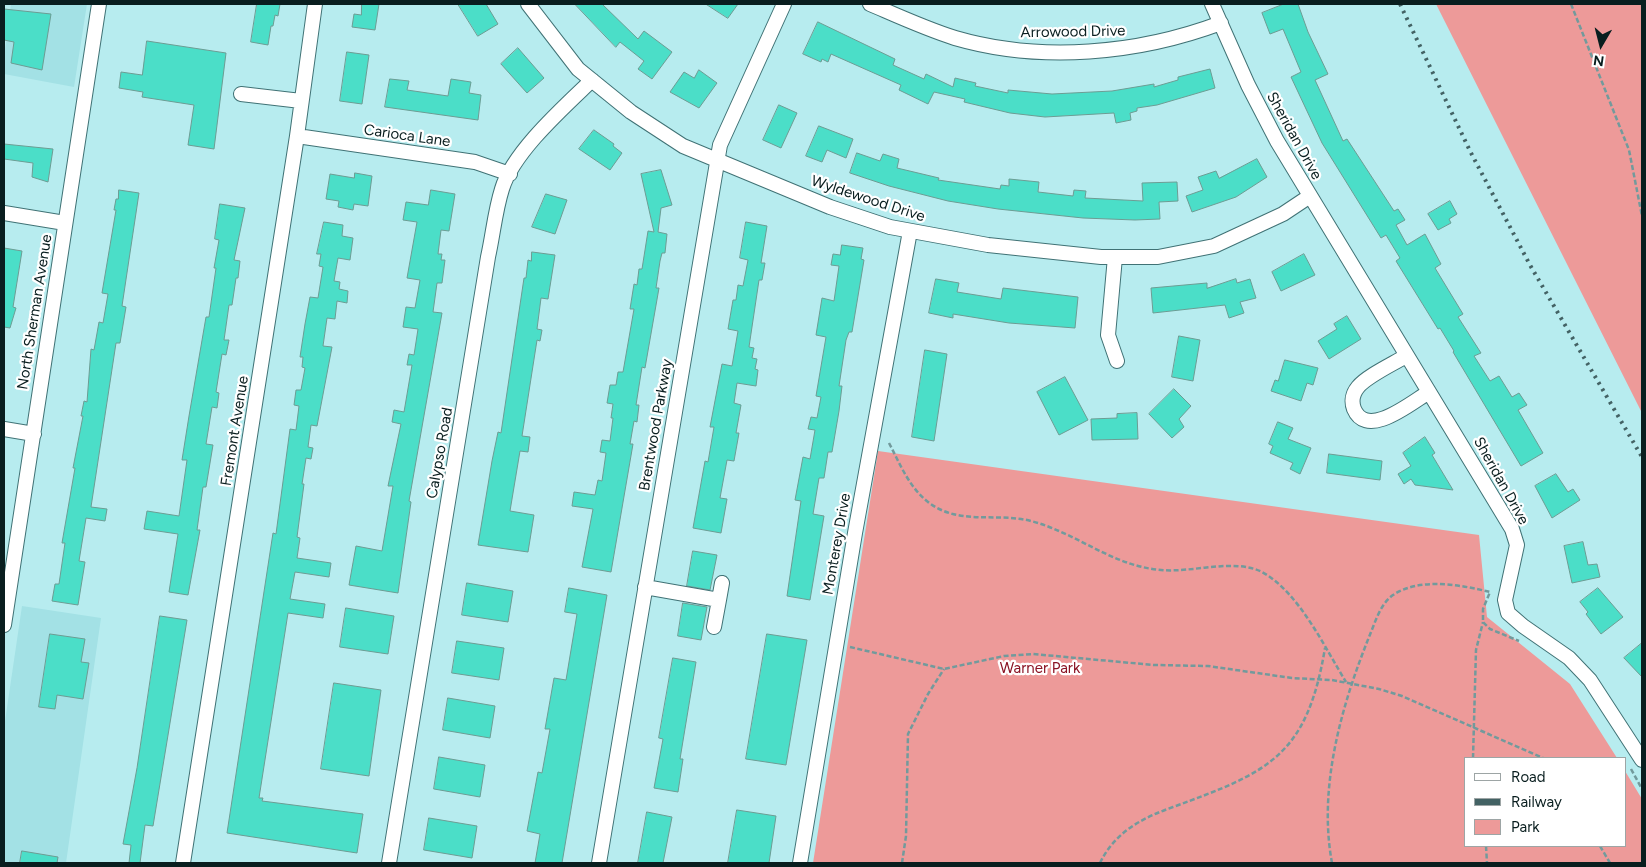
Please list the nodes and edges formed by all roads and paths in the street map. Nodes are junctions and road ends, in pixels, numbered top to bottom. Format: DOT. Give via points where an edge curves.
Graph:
graph roads {
  1 [pos="99,4"];
  2 [pos="315,4"];
  3 [pos="528,4"];
  4 [pos="784,4"];
  5 [pos="870,4"];
  6 [pos="1212,4"];
  7 [pos="1571,4"];
  8 [pos="1220,23"];
  9 [pos="592,80"];
  10 [pos="241,94"];
  11 [pos="302,101"];
  12 [pos="297,136"];
  13 [pos="718,161"];
  14 [pos="510,174"];
  15 [pos="1310,196"];
  16 [pos="4,213"];
  17 [pos="1642,216"];
  18 [pos="65,223"];
  19 [pos="910,231"];
  20 [pos="1115,257"];
  21 [pos="1406,356"];
  22 [pos="1117,361"];
  23 [pos="1429,392"];
  24 [pos="4,429"];
  25 [pos="34,434"];
  26 [pos="889,443"];
  27 [pos="722,583"];
  28 [pos="646,586"];
  29 [pos="719,600"];
  30 [pos="1483,622"];
  31 [pos="4,626"];
  32 [pos="714,627"];
  33 [pos="837,644"];
  34 [pos="1524,644"];
  35 [pos="1325,647"];
  36 [pos="944,669"];
  37 [pos="1320,680"];
  38 [pos="1346,682"];
  39 [pos="1351,683"];
  40 [pos="1473,728"];
  41 [pos="1473,757"];
  42 [pos="1541,757"];
  43 [pos="1642,760"];
  44 [pos="1629,766"];
  45 [pos="1642,789"];
  46 [pos="1486,847"];
  47 [pos="1601,847"];
  48 [pos="183,863"];
  49 [pos="389,863"];
  50 [pos="599,863"];
  51 [pos="800,863"];
  52 [pos="902,863"];
  53 [pos="1100,863"];
  54 [pos="1332,863"];
  55 [pos="1487,863"];
  56 [pos="1610,863"];
  1 -- 18 [label="street, North Sherman Avenue"];
  2 -- 11 [label="street, Fremont Avenue"];
  3 -- 9 [label="street, Wyldewood Drive" via="578,68"];
  4 -- 13 [label="street, Brentwood Parkway" via="721,137"];
  5 -- 8 [label="street, Arrowood Drive" via="956,38 1028,52 1144,46"];
  6 -- 8 [label="street, Sheridan Drive"];
  7 -- 17 [label="path" via="1629,150"];
  8 -- 15 [label="street, Sheridan Drive" via="1277,141"];
  9 -- 13 [label="street, Wyldewood Drive" via="631,112 683,146"];
  9 -- 14 [label="street, Calypso Road" via="538,132"];
  10 -- 11 [label="street"];
  11 -- 12 [label="street, Fremont Avenue"];
  12 -- 14 [label="street, Carioca Lane" via="475,162"];
  12 -- 48 [label="street, Fremont Avenue"];
  13 -- 19 [label="street, Wyldewood Drive" via="830,207"];
  13 -- 28 [label="street, Brentwood Parkway"];
  14 -- 49 [label="street, Calypso Road" via="502,187 488,257"];
  15 -- 20 [label="street, Wyldewood Drive" via="1283,214 1214,246 1158,257"];
  15 -- 21 [label="street, Sheridan Drive"];
  16 -- 18 [label="street"];
  18 -- 25 [label="street, North Sherman Avenue"];
  19 -- 20 [label="street, Wyldewood Drive" via="988,245"];
  19 -- 33 [label="street, Monterey Drive"];
  20 -- 22 [label="street" via="1108,335"];
  21 -- 23 [label="street, Sheridan Drive"];
  21 -- 23 [label="street" via="1356,390 1352,402 1357,414 1369,422 1379,421"];
  23 -- 43 [label="street, Sheridan Drive" via="1512,529 1517,545 1505,600 1508,613 1569,658 1590,680"];
  24 -- 25 [label="street"];
  25 -- 31 [label="street, North Sherman Avenue"];
  26 -- 35 [label="path" via="911,486 929,503 953,515 1030,521 1110,558 1136,566 1198,570 1233,565 1262,573 1282,588 1309,620"];
  27 -- 29 [label="street"];
  28 -- 29 [label="street"];
  28 -- 50 [label="street, Brentwood Parkway"];
  29 -- 32 [label="street"];
  30 -- 34 [label="path" via="1490,629"];
  30 -- 39 [label="path" via="1483,609 1490,592 1452,586 1406,588 1392,596 1381,609"];
  30 -- 40 [label="path" via="1476,650"];
  33 -- 36 [label="path"];
  33 -- 51 [label="street, Monterey Drive"];
  35 -- 37 [label="path"];
  35 -- 38 [label="path"];
  36 -- 37 [label="path" via="1004,656 1033,654 1154,665 1208,666"];
  36 -- 52 [label="path" via="908,734 906,836"];
  37 -- 38 [label="path"];
  37 -- 53 [label="path" via="1298,734 1267,766 1232,785 1146,816 1123,832"];
  38 -- 39 [label="path"];
  39 -- 40 [label="path" via="1402,696"];
  39 -- 54 [label="path" via="1338,735 1328,810"];
  40 -- 41 [label="path"];
  40 -- 42 [label="path"];
  44 -- 45 [label="path"];
  46 -- 55 [label="path"];
  47 -- 56 [label="path"];
}
